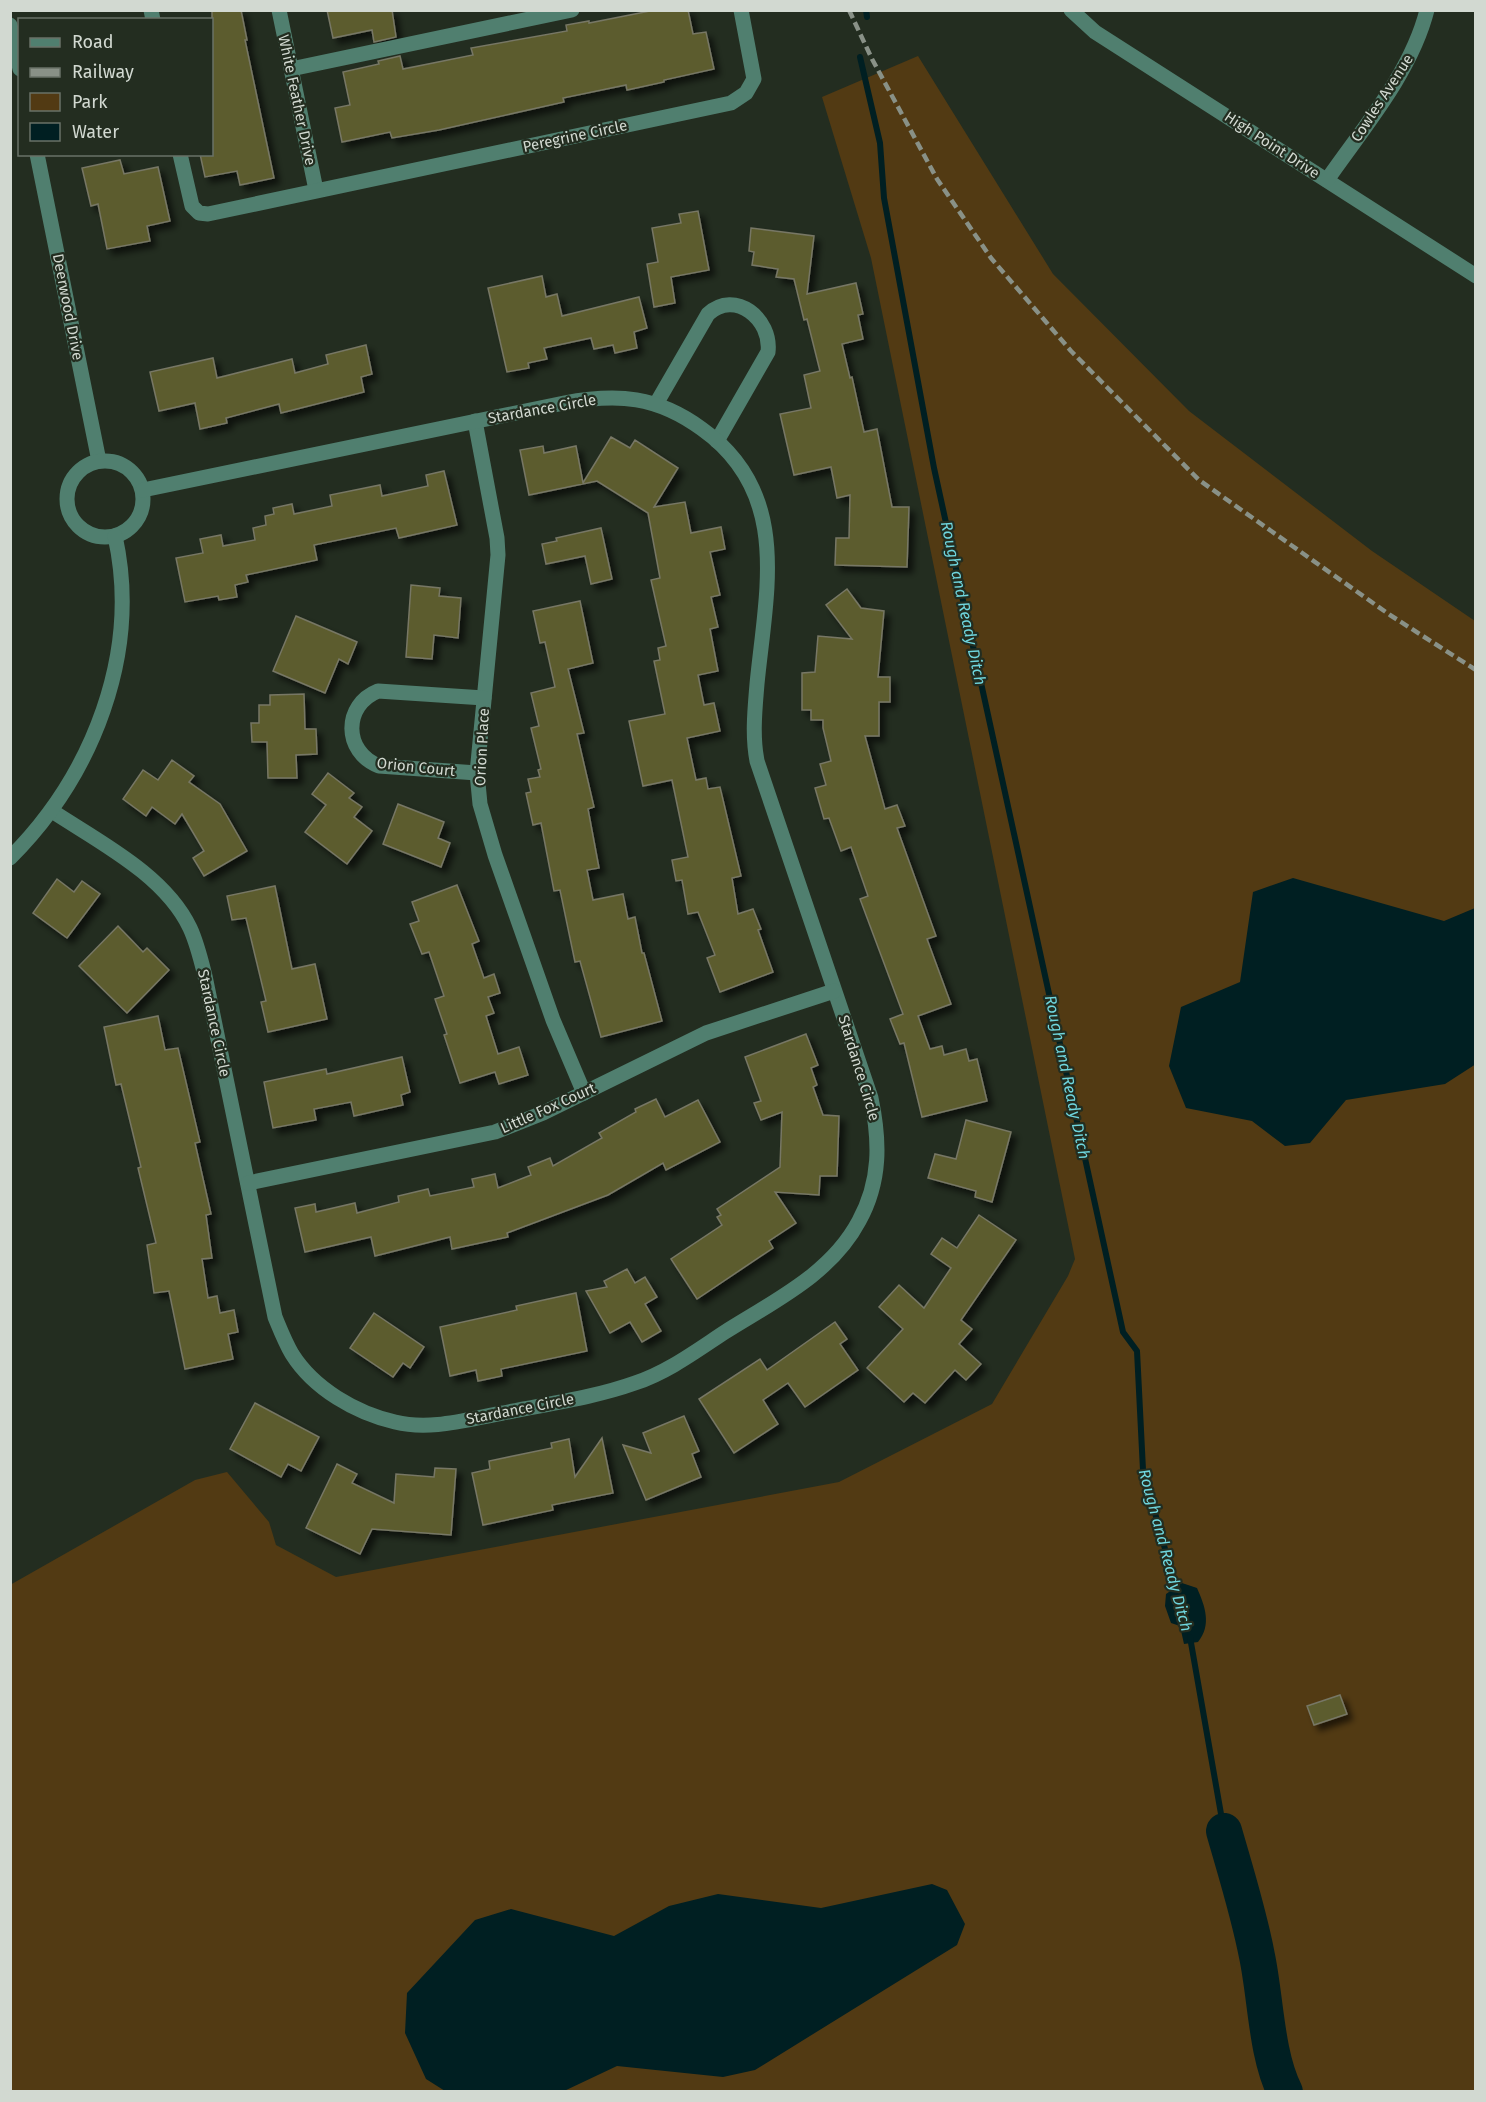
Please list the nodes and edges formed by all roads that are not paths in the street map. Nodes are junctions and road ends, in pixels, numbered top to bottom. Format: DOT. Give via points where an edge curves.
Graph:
graph roads {
  1 [pos="279,10"];
  2 [pos="572,10"];
  3 [pos="741,10"];
  4 [pos="1071,10"];
  5 [pos="1427,10"];
  6 [pos="10,25"];
  7 [pos="18,60"];
  8 [pos="291,69"];
  9 [pos="37,156"];
  10 [pos="180,156"];
  11 [pos="1327,180"];
  12 [pos="316,190"];
  13 [pos="1476,276"];
  14 [pos="656,404"];
  15 [pos="475,421"];
  16 [pos="717,441"];
  17 [pos="99,460"];
  18 [pos="143,490"];
  19 [pos="115,536"];
  20 [pos="484,698"];
  21 [pos="477,773"];
  22 [pos="52,811"];
  23 [pos="10,858"];
  24 [pos="834,991"];
  25 [pos="584,1093"];
  26 [pos="248,1183"];
  1 -- 8 [label="street, White Feather Drive"];
  2 -- 8 [label="street"];
  3 -- 12 [label="street, Peregrine Circle" via="754,79 736,102"];
  4 -- 11 [label="street, High Point Drive" via="1095,32"];
  5 -- 11 [label="street, Cowles Avenue" via="1421,35 1398,77"];
  6 -- 7 [label="street"];
  8 -- 12 [label="street, White Feather Drive"];
  9 -- 17 [label="street, Deerwood Drive"];
  10 -- 12 [label="street, Peregrine Circle" via="190,201 199,213"];
  11 -- 13 [label="street, High Point Drive"];
  14 -- 15 [label="street, Stardance Circle" via="610,397"];
  14 -- 16 [label="street, Stardance Circle" via="691,421"];
  14 -- 16 [label="street" via="708,314 724,306 746,309 764,324 768,352"];
  15 -- 18 [label="street, Stardance Circle"];
  15 -- 20 [label="street, Orion Place" via="498,546"];
  16 -- 24 [label="street, Stardance Circle" via="752,486 765,526 768,567 755,704 755,749 763,784"];
  17 -- 18 [label="street" via="110,460 131,470"];
  17 -- 19 [label="street" via="71,479 69,512 83,530 93,535"];
  18 -- 19 [label="street" via="138,518"];
  19 -- 22 [label="street" via="121,619 110,690 91,744"];
  20 -- 21 [label="street, Orion Place"];
  20 -- 21 [label="street, Orion Court" via="378,691 360,703 352,726 357,749 379,766"];
  21 -- 25 [label="street, Orion Place" via="480,804 492,846 553,1020"];
  22 -- 23 [label="street"];
  22 -- 26 [label="street, Stardance Circle" via="156,883 190,927 205,976"];
  24 -- 25 [label="street, Little Fox Court" via="706,1033"];
  24 -- 26 [label="street, Stardance Circle" via="878,1129 876,1174 859,1221 838,1252 810,1278 665,1371 635,1383 431,1425 396,1422 340,1399 303,1369 280,1329"];
  25 -- 26 [label="street, Little Fox Court" via="495,1132"];
}
